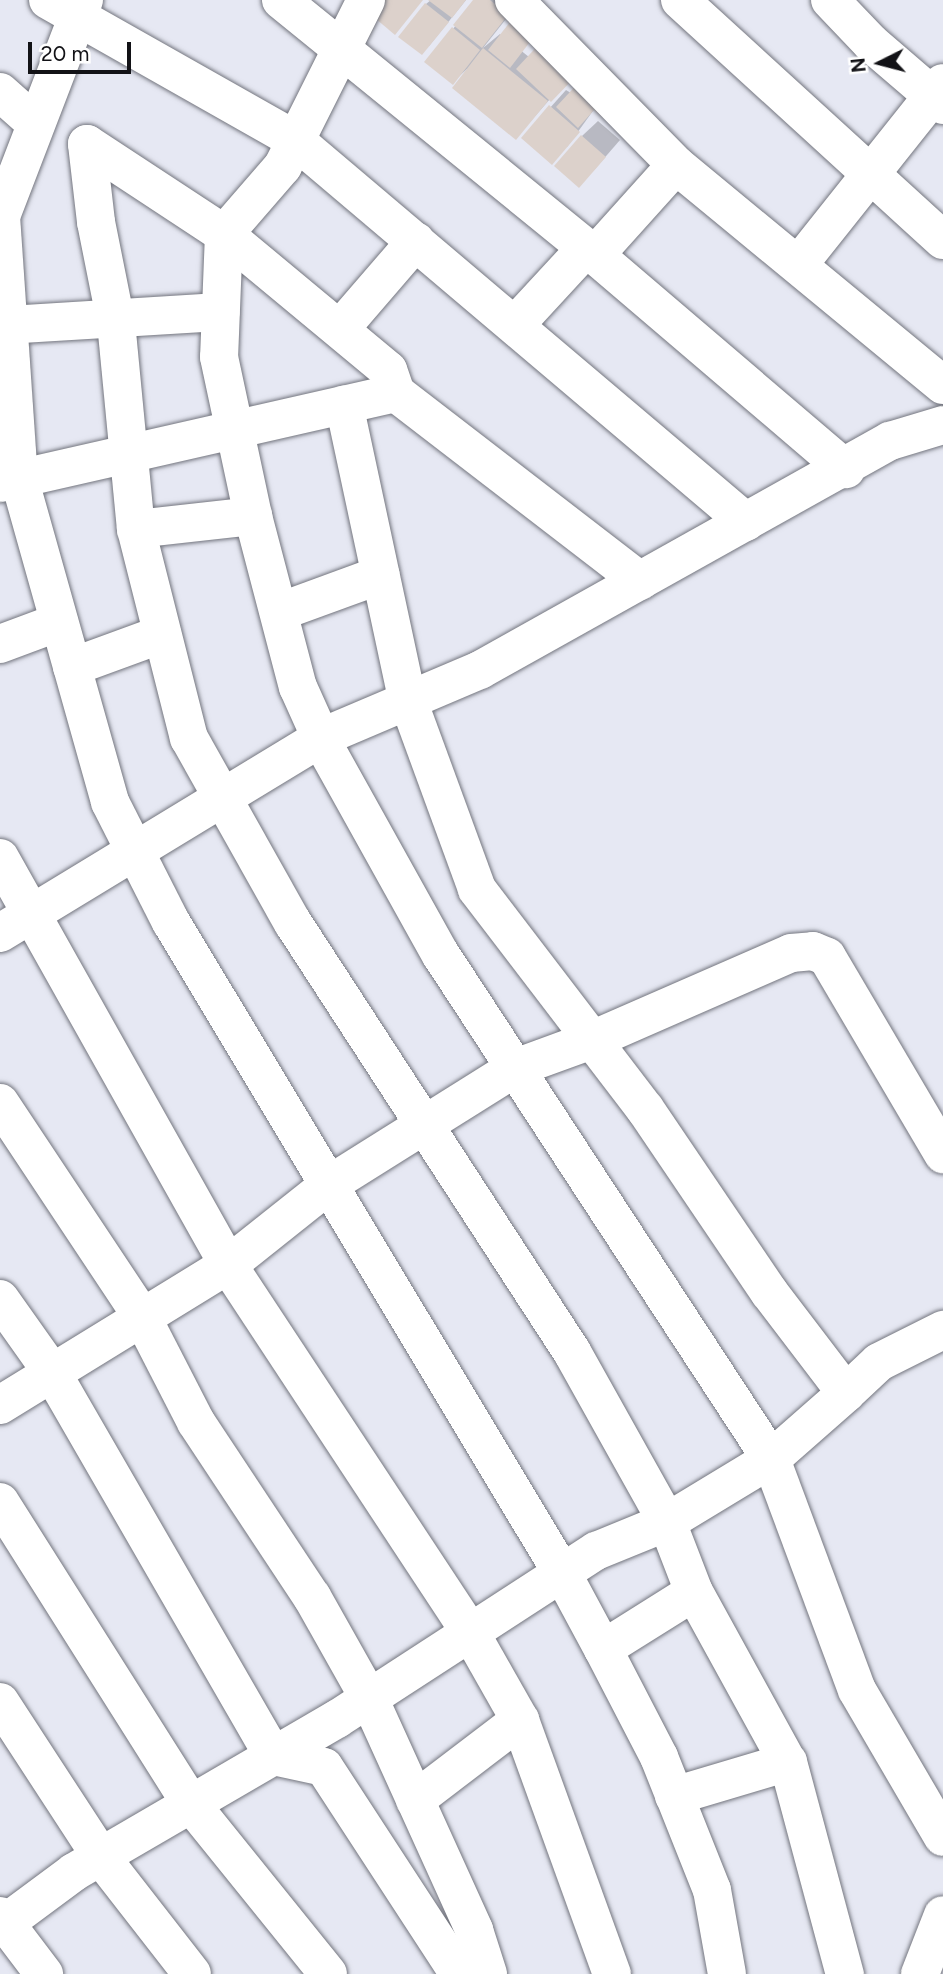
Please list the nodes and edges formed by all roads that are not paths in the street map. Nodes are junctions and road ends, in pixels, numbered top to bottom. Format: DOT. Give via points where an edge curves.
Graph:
graph roads {
  1 [pos="281,0"];
  2 [pos="366,0"];
  3 [pos="514,0"];
  4 [pos="680,0"];
  5 [pos="830,0"];
  6 [pos="69,7"];
  7 [pos="341,47"];
  8 [pos="0,92"];
  9 [pos="939,95"];
  10 [pos="36,124"];
  11 [pos="295,140"];
  12 [pos="676,166"];
  13 [pos="869,176"];
  14 [pos="224,234"];
  15 [pos="943,240"];
  16 [pos="416,242"];
  17 [pos="590,252"];
  18 [pos="799,264"];
  19 [pos="2,269"];
  20 [pos="221,312"];
  21 [pos="116,322"];
  22 [pos="515,325"];
  23 [pos="7,326"];
  24 [pos="340,330"];
  25 [pos="943,385"];
  26 [pos="397,393"];
  27 [pos="344,405"];
  28 [pos="943,425"];
  29 [pos="233,428"];
  30 [pos="129,454"];
  31 [pos="846,469"];
  32 [pos="10,480"];
  33 [pos="253,516"];
  34 [pos="746,522"];
  35 [pos="136,529"];
  36 [pos="380,575"];
  37 [pos="640,581"];
  38 [pos="279,612"];
  39 [pos="59,622"];
  40 [pos="162,634"];
  41 [pos="0,644"];
  42 [pos="72,667"];
  43 [pos="407,698"];
  44 [pos="322,737"];
  45 [pos="224,795"];
  46 [pos="135,850"];
  47 [pos="0,858"];
  48 [pos="15,922"];
  49 [pos="592,1041"];
  50 [pos="515,1068"];
  51 [pos="0,1103"];
  52 [pos="423,1127"];
  53 [pos="943,1154"];
  54 [pos="330,1184"];
  55 [pos="228,1265"];
  56 [pos="0,1299"];
  57 [pos="142,1317"];
  58 [pos="943,1330"];
  59 [pos="51,1371"];
  60 [pos="846,1392"];
  61 [pos="0,1405"];
  62 [pos="771,1459"];
  63 [pos="0,1502"];
  64 [pos="667,1522"];
  65 [pos="562,1573"];
  66 [pos="694,1592"];
  67 [pos="470,1632"];
  68 [pos="603,1649"];
  69 [pos="369,1698"];
  70 [pos="0,1702"];
  71 [pos="520,1720"];
  72 [pos="273,1756"];
  73 [pos="787,1761"];
  74 [pos="674,1796"];
  75 [pos="415,1800"];
  76 [pos="191,1804"];
  77 [pos="943,1837"];
  78 [pos="101,1857"];
  79 [pos="943,1915"];
  80 [pos="2,1922"];
  81 [pos="930,1964"];
  82 [pos="44,1974"];
  83 [pos="192,1974"];
  84 [pos="328,1974"];
  85 [pos="459,1974"];
  86 [pos="488,1974"];
  87 [pos="612,1974"];
  88 [pos="727,1974"];
  89 [pos="845,1974"];
  1 -- 7 [label="street"];
  2 -- 7 [label="street"];
  3 -- 12 [label="street"];
  4 -- 13 [label="street"];
  5 -- 9 [label="street"];
  6 -- 10 [label="street"];
  6 -- 11 [label="street"];
  7 -- 11 [label="street"];
  7 -- 17 [label="street"];
  8 -- 10 [label="street"];
  9 -- 13 [label="street"];
  10 -- 19 [label="street" via="1,216"];
  11 -- 14 [label="street" via="282,166"];
  11 -- 16 [label="street"];
  12 -- 17 [label="street"];
  12 -- 18 [label="street"];
  13 -- 15 [label="street"];
  13 -- 18 [label="street"];
  14 -- 20 [label="street"];
  14 -- 21 [label="street" via="87,144 96,222"];
  14 -- 24 [label="street"];
  16 -- 22 [label="street"];
  16 -- 24 [label="street"];
  17 -- 22 [label="street"];
  17 -- 31 [label="street"];
  18 -- 25 [label="street"];
  19 -- 23 [label="street"];
  20 -- 21 [label="street"];
  20 -- 29 [label="street" via="219,357"];
  21 -- 23 [label="street"];
  21 -- 30 [label="street"];
  22 -- 34 [label="street"];
  23 -- 32 [label="street"];
  24 -- 26 [label="street" via="388,370"];
  26 -- 27 [label="street"];
  26 -- 37 [label="street"];
  27 -- 29 [label="street"];
  27 -- 36 [label="street"];
  28 -- 31 [label="street" via="890,441"];
  29 -- 30 [label="street"];
  29 -- 33 [label="street"];
  30 -- 32 [label="street"];
  30 -- 35 [label="street"];
  31 -- 34 [label="street"];
  32 -- 39 [label="street"];
  33 -- 35 [label="street"];
  33 -- 38 [label="street"];
  34 -- 37 [label="street"];
  35 -- 40 [label="street"];
  36 -- 38 [label="street"];
  36 -- 43 [label="street"];
  37 -- 43 [label="street" via="480,670"];
  38 -- 44 [label="street" via="299,687"];
  39 -- 41 [label="street"];
  39 -- 42 [label="street"];
  40 -- 42 [label="street"];
  40 -- 45 [label="street" via="189,738"];
  42 -- 46 [label="street" via="110,802"];
  43 -- 44 [label="street"];
  43 -- 49 [label="street" via="477,889"];
  44 -- 45 [label="street"];
  44 -- 50 [label="street" via="441,955"];
  45 -- 46 [label="street"];
  45 -- 52 [label="street" via="293,923"];
  46 -- 48 [label="street"];
  46 -- 54 [label="street" via="171,922"];
  47 -- 48 [label="street"];
  48 -- 55 [label="street"];
  49 -- 50 [label="street"];
  49 -- 53 [label="street" via="791,953 813,951 827,957"];
  49 -- 60 [label="street"];
  50 -- 52 [label="street"];
  50 -- 62 [label="street"];
  51 -- 57 [label="street"];
  52 -- 54 [label="street"];
  52 -- 64 [label="street" via="572,1352"];
  54 -- 55 [label="street"];
  54 -- 65 [label="street"];
  55 -- 57 [label="street"];
  55 -- 67 [label="street"];
  56 -- 59 [label="street"];
  57 -- 59 [label="street"];
  57 -- 69 [label="street" via="196,1422 312,1597"];
  58 -- 60 [label="street" via="879,1362"];
  59 -- 61 [label="street"];
  59 -- 72 [label="street"];
  60 -- 62 [label="street"];
  62 -- 64 [label="street"];
  62 -- 77 [label="street" via="857,1690"];
  63 -- 76 [label="street"];
  64 -- 65 [label="street" via="596,1551"];
  64 -- 66 [label="street"];
  65 -- 67 [label="street"];
  65 -- 68 [label="street"];
  66 -- 68 [label="street"];
  66 -- 73 [label="street"];
  67 -- 69 [label="street"];
  67 -- 71 [label="street"];
  68 -- 74 [label="street"];
  69 -- 72 [label="street"];
  69 -- 75 [label="street"];
  70 -- 78 [label="street"];
  71 -- 75 [label="street"];
  71 -- 87 [label="street"];
  72 -- 76 [label="street"];
  72 -- 85 [label="street" via="324,1767"];
  73 -- 74 [label="street"];
  73 -- 89 [label="street"];
  74 -- 88 [label="street" via="712,1890"];
  75 -- 86 [label="street"];
  76 -- 78 [label="street"];
  76 -- 84 [label="street"];
  78 -- 80 [label="street"];
  78 -- 83 [label="street"];
  79 -- 81 [label="street"];
  80 -- 82 [label="street"];
}
